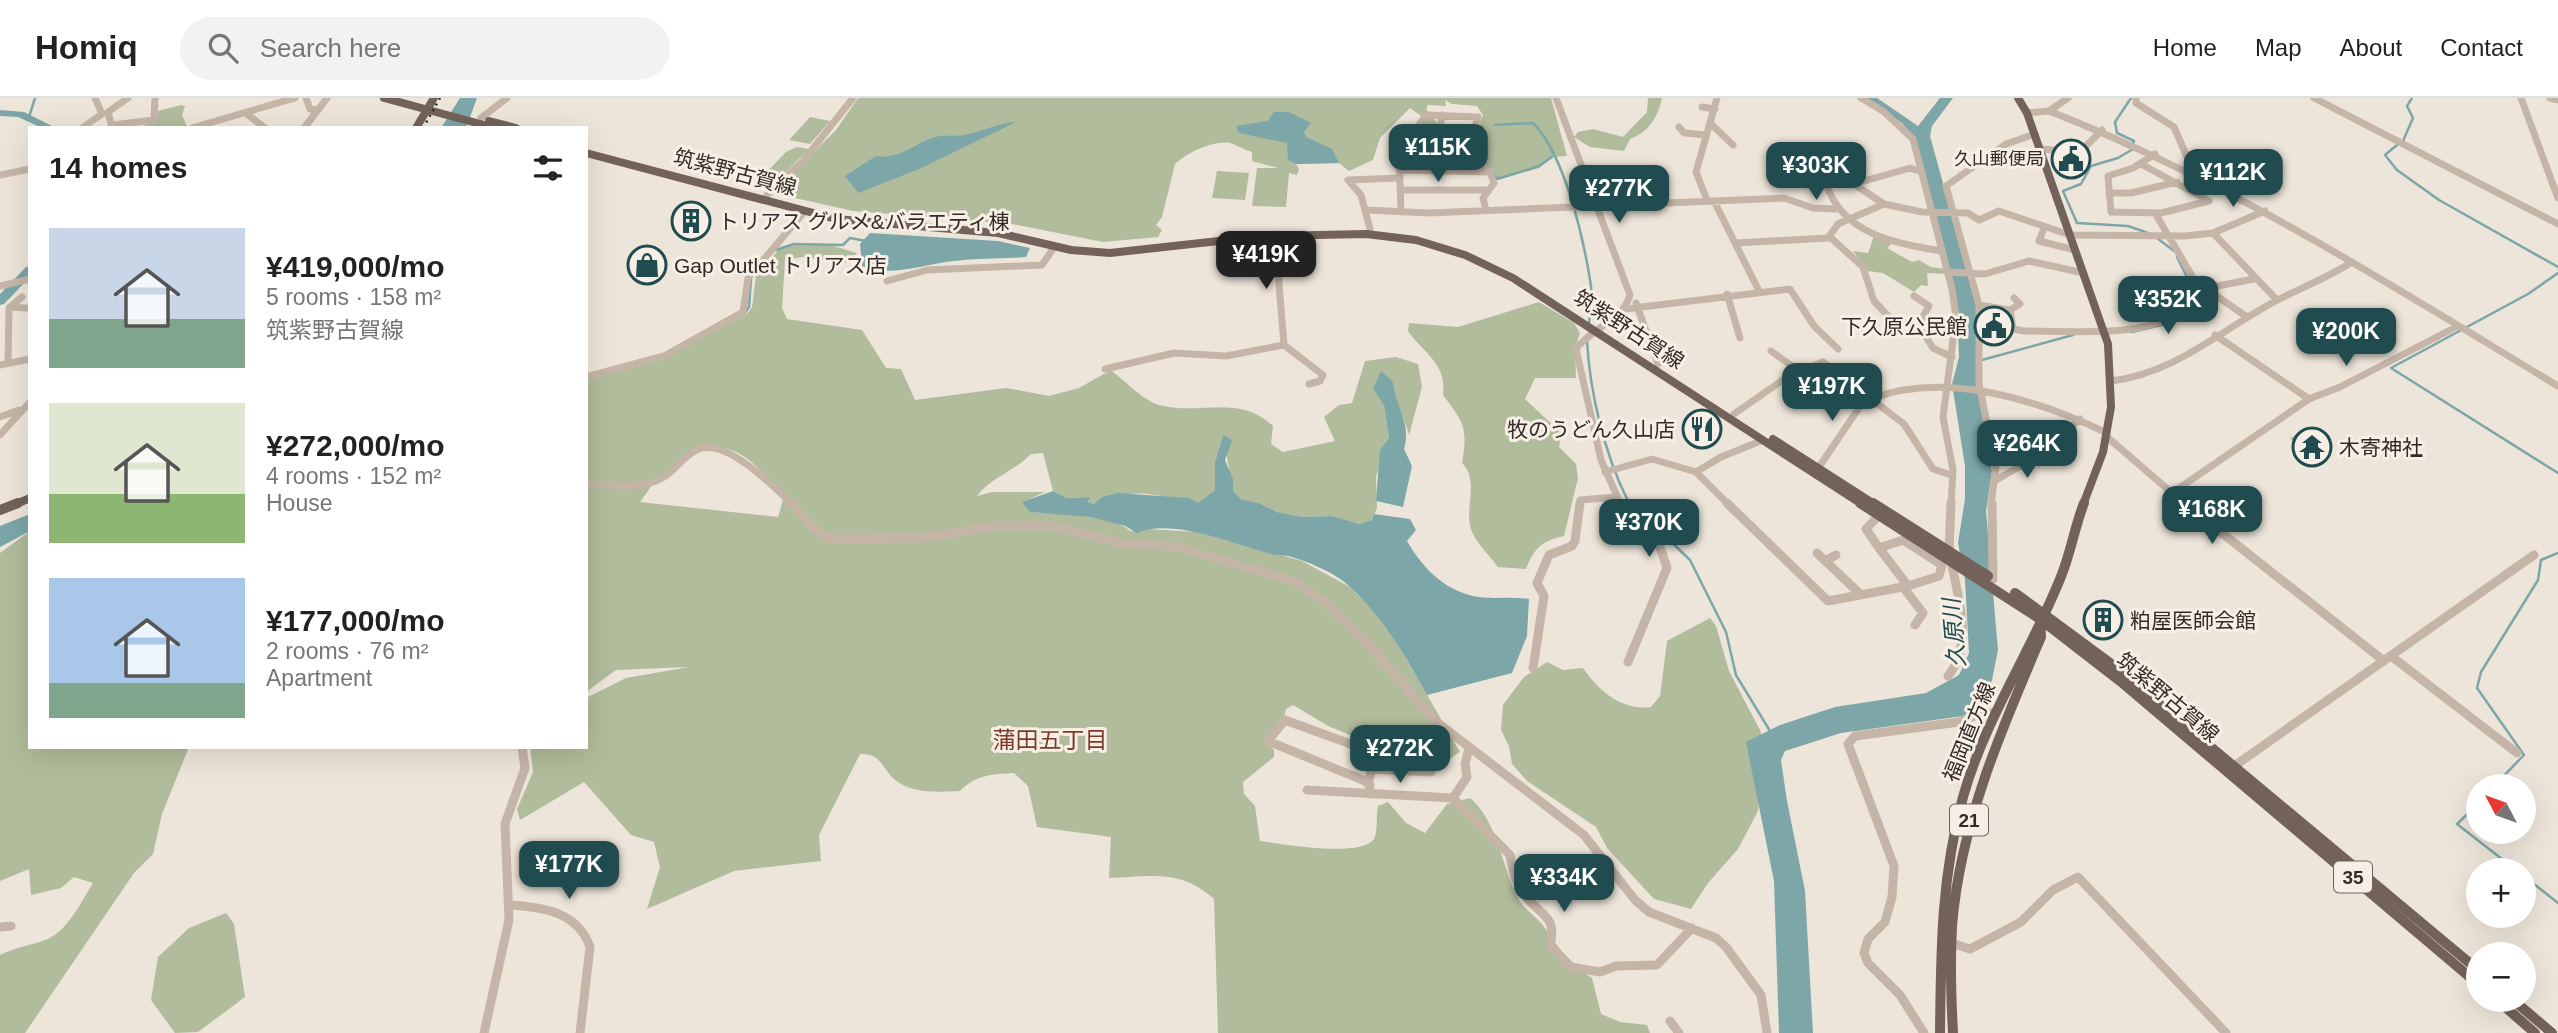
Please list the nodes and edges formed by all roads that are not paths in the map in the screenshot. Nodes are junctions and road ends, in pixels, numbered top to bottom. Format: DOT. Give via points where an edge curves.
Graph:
graph roads {
  1 [pos="95,98"];
  2 [pos="128,98"];
  3 [pos="155,98"];
  4 [pos="295,98"];
  5 [pos="306,98"];
  6 [pos="327,98"];
  7 [pos="384,98"];
  8 [pos="407,98"];
  9 [pos="507,98"];
  10 [pos="853,98"];
  11 [pos="1556,98"];
  12 [pos="1717,98"];
  13 [pos="1861,98"];
  14 [pos="2018,98"];
  15 [pos="2068,98"];
  16 [pos="2136,98"];
  17 [pos="2314,98"];
  18 [pos="2521,98"];
  19 [pos="2550,98"];
  20 [pos="2558,100"];
  21 [pos="431,103"];
  22 [pos="1702,107"];
  23 [pos="1715,109"];
  24 [pos="317,110"];
  25 [pos="2049,111"];
  26 [pos="105,113"];
  27 [pos="2027,113"];
  28 [pos="247,114"];
  29 [pos="1442,115"];
  30 [pos="474,121"];
  31 [pos="1710,122"];
  32 [pos="85,126"];
  33 [pos="113,126"];
  34 [pos="200,126"];
  35 [pos="262,126"];
  36 [pos="305,126"];
  37 [pos="417,126"];
  38 [pos="504,126"];
  39 [pos="1679,127"];
  40 [pos="2102,130"];
  41 [pos="1473,133"];
  42 [pos="2035,134"];
  43 [pos="1706,135"];
  44 [pos="1733,145"];
  45 [pos="588,147"];
  46 [pos="2040,149"];
  47 [pos="1399,152"];
  48 [pos="1469,152"];
  49 [pos="588,154"];
  50 [pos="2155,154"];
  51 [pos="2141,164"];
  52 [pos="28,169"];
  53 [pos="1399,170"];
  54 [pos="2193,171"];
  55 [pos="1490,172"];
  56 [pos="1922,173"];
  57 [pos="0,175"];
  58 [pos="1399,178"];
  59 [pos="1618,180"];
  60 [pos="2177,182"];
  61 [pos="1588,184"];
  62 [pos="1854,184"];
  63 [pos="1400,190"];
  64 [pos="1489,190"];
  65 [pos="2109,193"];
  66 [pos="767,195"];
  67 [pos="2558,198"];
  68 [pos="1711,201"];
  69 [pos="1884,204"];
  70 [pos="1596,205"];
  71 [pos="1835,209"];
  72 [pos="1367,210"];
  73 [pos="1486,210"];
  74 [pos="805,211"];
  75 [pos="2265,211"];
  76 [pos="1401,212"];
  77 [pos="1930,212"];
  78 [pos="2155,213"];
  79 [pos="1954,214"];
  80 [pos="1847,219"];
  81 [pos="2558,224"];
  82 [pos="2044,228"];
  83 [pos="1370,229"];
  84 [pos="2213,233"];
  85 [pos="1275,234"];
  86 [pos="2070,235"];
  87 [pos="2170,236"];
  88 [pos="1830,237"];
  89 [pos="1736,243"];
  90 [pos="1055,246"];
  91 [pos="2075,250"];
  92 [pos="1941,251"];
  93 [pos="2351,262"];
  94 [pos="1948,272"];
  95 [pos="2084,273"];
  96 [pos="1970,274"];
  97 [pos="28,279"];
  98 [pos="2254,279"];
  99 [pos="887,281"];
  100 [pos="0,286"];
  101 [pos="2201,287"];
  102 [pos="1759,291"];
  103 [pos="1727,294"];
  104 [pos="1630,295"];
  105 [pos="1914,296"];
  106 [pos="22,297"];
  107 [pos="2014,298"];
  108 [pos="2277,300"];
  109 [pos="1979,305"];
  110 [pos="10,307"];
  111 [pos="1638,307"];
  112 [pos="26,308"];
  113 [pos="1625,309"];
  114 [pos="2010,310"];
  115 [pos="2247,317"];
  116 [pos="2458,326"];
  117 [pos="4,327"];
  118 [pos="1920,327"];
  119 [pos="2103,328"];
  120 [pos="1599,329"];
  121 [pos="2215,335"];
  122 [pos="1740,338"];
  123 [pos="1284,345"];
  124 [pos="1838,349"];
  125 [pos="1771,351"];
  126 [pos="1952,357"];
  127 [pos="28,359"];
  128 [pos="4,364"];
  129 [pos="1658,364"];
  130 [pos="1105,369"];
  131 [pos="1796,369"];
  132 [pos="588,376"];
  133 [pos="2111,381"];
  134 [pos="1309,384"];
  135 [pos="2558,386"];
  136 [pos="1945,388"];
  137 [pos="1981,395"];
  138 [pos="1869,398"];
  139 [pos="2309,399"];
  140 [pos="28,404"];
  141 [pos="22,410"];
  142 [pos="1734,414"];
  143 [pos="0,417"];
  144 [pos="2080,419"];
  145 [pos="0,435"];
  146 [pos="2107,435"];
  147 [pos="1763,440"];
  148 [pos="1819,467"];
  149 [pos="1605,472"];
  150 [pos="1696,472"];
  151 [pos="1951,475"];
  152 [pos="1996,480"];
  153 [pos="588,484"];
  154 [pos="2172,493"];
  155 [pos="1616,497"];
  156 [pos="28,499"];
  157 [pos="0,510"];
  158 [pos="1882,511"];
  159 [pos="1879,548"];
  160 [pos="1817,553"];
  161 [pos="1836,555"];
  162 [pos="2534,555"];
  163 [pos="1952,557"];
  164 [pos="1825,561"];
  165 [pos="1939,576"];
  166 [pos="1991,580"];
  167 [pos="1906,586"];
  168 [pos="1956,589"];
  169 [pos="1859,593"];
  170 [pos="2042,615"];
  171 [pos="1915,625"];
  172 [pos="2388,658"];
  173 [pos="1628,662"];
  174 [pos="1532,668"];
  175 [pos="1948,676"];
  176 [pos="1996,713"];
  177 [pos="1356,746"];
  178 [pos="1469,748"];
  179 [pos="522,749"];
  180 [pos="2517,754"];
  181 [pos="1375,756"];
  182 [pos="1371,769"];
  183 [pos="2230,769"];
  184 [pos="1431,772"];
  185 [pos="1368,789"];
  186 [pos="1307,790"];
  187 [pos="1453,799"];
  188 [pos="510,905"];
  189 [pos="1692,928"];
  190 [pos="1951,943"];
  191 [pos="2466,960"];
  192 [pos="2466,974"];
  193 [pos="2511,1012"];
  194 [pos="2527,1012"];
  195 [pos="1670,1021"];
  196 [pos="484,1033"];
  197 [pos="580,1033"];
  198 [pos="1679,1033"];
  199 [pos="1767,1033"];
  200 [pos="1924,1033"];
  201 [pos="1940,1033"];
  202 [pos="1953,1033"];
  203 [pos="2226,1033"];
  204 [pos="2535,1033"];
  205 [pos="2552,1033"];
  1 -- 26 [label="street"];
  2 -- 26 [label="street"];
  3 -- 33 [label="street" via="154,120"];
  4 -- 28 [label="street"];
  5 -- 24 [label="street" via="310,109"];
  6 -- 24 [label="street"];
  7 -- 21 [label="main road"];
  8 -- 21 [label="main road"];
  9 -- 30 [label="street"];
  10 -- 66 [label="street" via="803,161"];
  11 -- 61 [label="street"];
  12 -- 23 [label="street"];
  13 -- 56 [label="street" via="1913,139"];
  14 -- 27 [label="main road, 福岡直方線 / 21"];
  15 -- 25 [label="street"];
  16 -- 54 [label="street" via="2136,103 2174,127"];
  17 -- 81 [label="street"];
  18 -- 67 [label="street"];
  19 -- 20 [label="street"];
  21 -- 30 [label="main road"];
  21 -- 37 [label="main road"];
  22 -- 23 [label="street"];
  23 -- 31 [label="street"];
  24 -- 36 [label="street"];
  25 -- 27 [label="street"];
  25 -- 40 [label="street"];
  26 -- 32 [label="street"];
  26 -- 33 [label="street"];
  27 -- 42 [label="main road, 福岡直方線 / 21"];
  28 -- 34 [label="street"];
  28 -- 35 [label="street"];
  29 -- 41 [label="street" via="1440,130"];
  29 -- 41 [label="street" via="1478,117"];
  29 -- 47 [label="street" via="1422,118"];
  30 -- 38 [label="main road"];
  31 -- 43 [label="street"];
  31 -- 44 [label="street"];
  39 -- 43 [label="street" via="1684,133"];
  40 -- 46 [label="street" via="2085,149 2071,144 2072,150"];
  40 -- 50 [label="street"];
  41 -- 48 [label="street"];
  42 -- 46 [label="main road, 福岡直方線 / 21"];
  42 -- 79 [label="street" via="2006,144 1946,186"];
  43 -- 68 [label="street" via="1696,172"];
  45 -- 66 [label="main road, 筑紫野古賀線 / 35"];
  46 -- 86 [label="main road, 福岡直方線 / 21"];
  47 -- 48 [label="street"];
  47 -- 53 [label="street"];
  48 -- 55 [label="street"];
  49 -- 74 [label="main road, 筑紫野古賀線 / 35"];
  50 -- 51 [label="street"];
  50 -- 54 [label="street"];
  51 -- 60 [label="street"];
  51 -- 65 [label="street" via="2109,174"];
  52 -- 57 [label="street"];
  53 -- 55 [label="street"];
  53 -- 58 [label="street"];
  54 -- 75 [label="street"];
  55 -- 64 [label="street" via="1494,183"];
  56 -- 62 [label="street" via="1910,168"];
  56 -- 77 [label="street"];
  58 -- 63 [label="street"];
  58 -- 72 [label="street" via="1348,180"];
  59 -- 61 [label="street"];
  60 -- 65 [label="street" via="2131,193"];
  60 -- 78 [label="street" via="2209,201"];
  61 -- 70 [label="street"];
  62 -- 69 [label="street"];
  62 -- 71 [label="street" via="1826,183"];
  63 -- 64 [label="street"];
  63 -- 76 [label="street"];
  64 -- 73 [label="street" via="1483,198"];
  65 -- 78 [label="street" via="2111,212"];
  66 -- 83 [label="main road, 筑紫野古賀線 / 35" via="865,219 1006,229 1096,248 1311,226"];
  68 -- 70 [label="street"];
  68 -- 71 [label="street" via="1784,198 1812,208"];
  68 -- 89 [label="street"];
  69 -- 77 [label="street"];
  69 -- 80 [label="street"];
  70 -- 73 [label="street"];
  70 -- 104 [label="street"];
  71 -- 80 [label="street"];
  72 -- 76 [label="street"];
  72 -- 83 [label="street"];
  73 -- 76 [label="street"];
  74 -- 90 [label="main road, 筑紫野古賀線 / 35" via="877,225 998,233"];
  74 -- 132 [label="street" via="748,278 743,312 664,356"];
  75 -- 84 [label="street"];
  75 -- 93 [label="street"];
  77 -- 79 [label="street"];
  77 -- 92 [label="street"];
  78 -- 87 [label="street"];
  79 -- 82 [label="street" via="1968,213 1979,220 1998,211"];
  79 -- 96 [label="street"];
  80 -- 88 [label="street" via="1838,223"];
  80 -- 92 [label="street" via="1895,242"];
  82 -- 86 [label="street"];
  82 -- 91 [label="street" via="2039,241"];
  83 -- 120 [label="main road, 筑紫野古賀線 / 35" via="1435,240 1493,260"];
  84 -- 87 [label="street"];
  84 -- 98 [label="street"];
  85 -- 90 [label="main road, 筑紫野古賀線 / 35" via="1110,253"];
  85 -- 120 [label="main road, 筑紫野古賀線 / 35" via="1339,230 1458,251"];
  85 -- 123 [label="street"];
  86 -- 87 [label="street"];
  86 -- 91 [label="main road, 福岡直方線 / 21"];
  87 -- 101 [label="street"];
  88 -- 89 [label="street"];
  88 -- 118 [label="street" via="1863,267 1874,300 1889,317"];
  89 -- 102 [label="street"];
  90 -- 99 [label="street" via="1042,265 926,270"];
  91 -- 95 [label="main road, 福岡直方線 / 21"];
  92 -- 94 [label="street"];
  93 -- 108 [label="street"];
  93 -- 116 [label="street"];
  94 -- 96 [label="street"];
  94 -- 126 [label="street" via="1956,317"];
  95 -- 96 [label="street" via="2029,261"];
  95 -- 119 [label="main road, 福岡直方線 / 21"];
  96 -- 109 [label="street"];
  97 -- 100 [label="street"];
  98 -- 101 [label="street"];
  98 -- 108 [label="street"];
  101 -- 115 [label="street"];
  101 -- 119 [label="street" via="2191,291 2190,306 2153,327"];
  102 -- 103 [label="street"];
  102 -- 124 [label="street" via="1790,289 1814,326"];
  103 -- 111 [label="street"];
  103 -- 122 [label="street"];
  104 -- 111 [label="street"];
  104 -- 113 [label="street"];
  105 -- 118 [label="street" via="1929,306"];
  106 -- 110 [label="street"];
  107 -- 114 [label="street" via="2021,304"];
  108 -- 115 [label="street"];
  109 -- 114 [label="street"];
  109 -- 137 [label="street"];
  110 -- 112 [label="street"];
  110 -- 117 [label="street"];
  111 -- 113 [label="street"];
  111 -- 129 [label="street"];
  113 -- 120 [label="street"];
  114 -- 119 [label="street" via="2012,329"];
  115 -- 121 [label="street"];
  116 -- 135 [label="street"];
  116 -- 139 [label="street"];
  117 -- 128 [label="street"];
  118 -- 126 [label="street" via="1933,348"];
  119 -- 133 [label="main road, 福岡直方線 / 21"];
  120 -- 129 [label="main road, 筑紫野古賀線 / 35"];
  120 -- 147 [label="main road, 筑紫野古賀線 / 35"];
  120 -- 149 [label="street" via="1576,349"];
  121 -- 133 [label="street" via="2180,360 2124,381"];
  121 -- 139 [label="street"];
  123 -- 130 [label="street" via="1226,356 1174,353"];
  123 -- 134 [label="street" via="1293,356 1320,370 1320,381"];
  125 -- 131 [label="street"];
  126 -- 136 [label="street"];
  127 -- 128 [label="street"];
  129 -- 142 [label="main road, 筑紫野古賀線 / 35"];
  131 -- 138 [label="street" via="1823,362"];
  131 -- 142 [label="street"];
  133 -- 146 [label="main road, 福岡直方線 / 21"];
  136 -- 137 [label="street"];
  136 -- 138 [label="street" via="1910,387"];
  136 -- 151 [label="street" via="1943,417"];
  137 -- 144 [label="street"];
  137 -- 152 [label="street"];
  138 -- 148 [label="street"];
  138 -- 151 [label="street" via="1904,424 1933,469"];
  139 -- 154 [label="street"];
  140 -- 141 [label="street"];
  141 -- 143 [label="street"];
  141 -- 145 [label="street"];
  142 -- 148 [label="main road, 筑紫野古賀線 / 35"];
  144 -- 146 [label="street"];
  144 -- 152 [label="street" via="2043,453"];
  146 -- 154 [label="street"];
  146 -- 170 [label="main road, 福岡直方線 / 21" via="2062,573"];
  147 -- 150 [label="street"];
  147 -- 158 [label="main road, 筑紫野古賀線 / 35"];
  148 -- 158 [label="main road, 筑紫野古賀線 / 35"];
  149 -- 150 [label="street" via="1652,459"];
  149 -- 155 [label="street"];
  150 -- 169 [label="street" via="1828,601"];
  151 -- 163 [label="street"];
  152 -- 166 [label="street" via="1991,507"];
  153 -- 178 [label="street" via="659,480 698,449 721,448 798,508 820,536 830,539 920,538 1027,525 1203,554 1308,589 1371,647 1418,704"];
  154 -- 172 [label="street"];
  155 -- 173 [label="street" via="1659,546 1667,566 1666,579"];
  155 -- 174 [label="street" via="1580,500 1575,541 1549,555 1537,583 1544,596"];
  156 -- 157 [label="main road"];
  158 -- 159 [label="street" via="1866,528"];
  158 -- 163 [label="main road, 筑紫野古賀線 / 35"];
  159 -- 165 [label="street" via="1903,540 1942,565"];
  159 -- 167 [label="street"];
  160 -- 164 [label="street"];
  161 -- 164 [label="street"];
  162 -- 172 [label="street"];
  163 -- 166 [label="main road, 筑紫野古賀線 / 35"];
  163 -- 168 [label="street"];
  164 -- 169 [label="street"];
  165 -- 167 [label="street"];
  165 -- 168 [label="street"];
  166 -- 170 [label="main road, 筑紫野古賀線 / 35"];
  167 -- 169 [label="street"];
  167 -- 171 [label="street" via="1923,613"];
  168 -- 175 [label="street" via="1962,655 1959,666"];
  170 -- 176 [label="main road, 福岡直方線 / 21"];
  170 -- 183 [label="main road, 筑紫野古賀線 / 35"];
  170 -- 190 [label="main road, 福岡直方線 / 21" via="2041,637 1994,745 1971,812"];
  172 -- 180 [label="street"];
  172 -- 183 [label="street"];
  176 -- 200 [label="street" via="1856,736 1849,744 1894,866 1885,922 1868,939 1864,953 1900,995"];
  176 -- 201 [label="main road, 福岡直方線 / 21" via="1974,762 1945,880 1938,954"];
  177 -- 185 [label="street" via="1286,720 1268,741"];
  178 -- 187 [label="street" via="1467,777"];
  178 -- 189 [label="street" via="1571,823 1621,886 1649,912"];
  179 -- 188 [label="street" via="525,768 505,824"];
  181 -- 182 [label="street"];
  182 -- 184 [label="street"];
  182 -- 185 [label="street"];
  183 -- 191 [label="main road, 筑紫野古賀線 / 35"];
  183 -- 192 [label="main road, 筑紫野古賀線 / 35"];
  185 -- 186 [label="street"];
  185 -- 187 [label="street"];
  187 -- 189 [label="street" via="1510,855 1525,896 1554,930 1550,945 1571,967 1600,972 1616,966 1657,965"];
  188 -- 196 [label="street"];
  188 -- 197 [label="street" via="575,920 589,938"];
  189 -- 199 [label="street" via="1716,938 1740,962 1761,995"];
  190 -- 202 [label="main road, 福岡直方線 / 21"];
  190 -- 203 [label="street" via="1970,949 2021,922 2053,890 2078,877"];
  193 -- 204 [label="main road"];
  194 -- 205 [label="main road"];
  195 -- 198 [label="street"];
}
